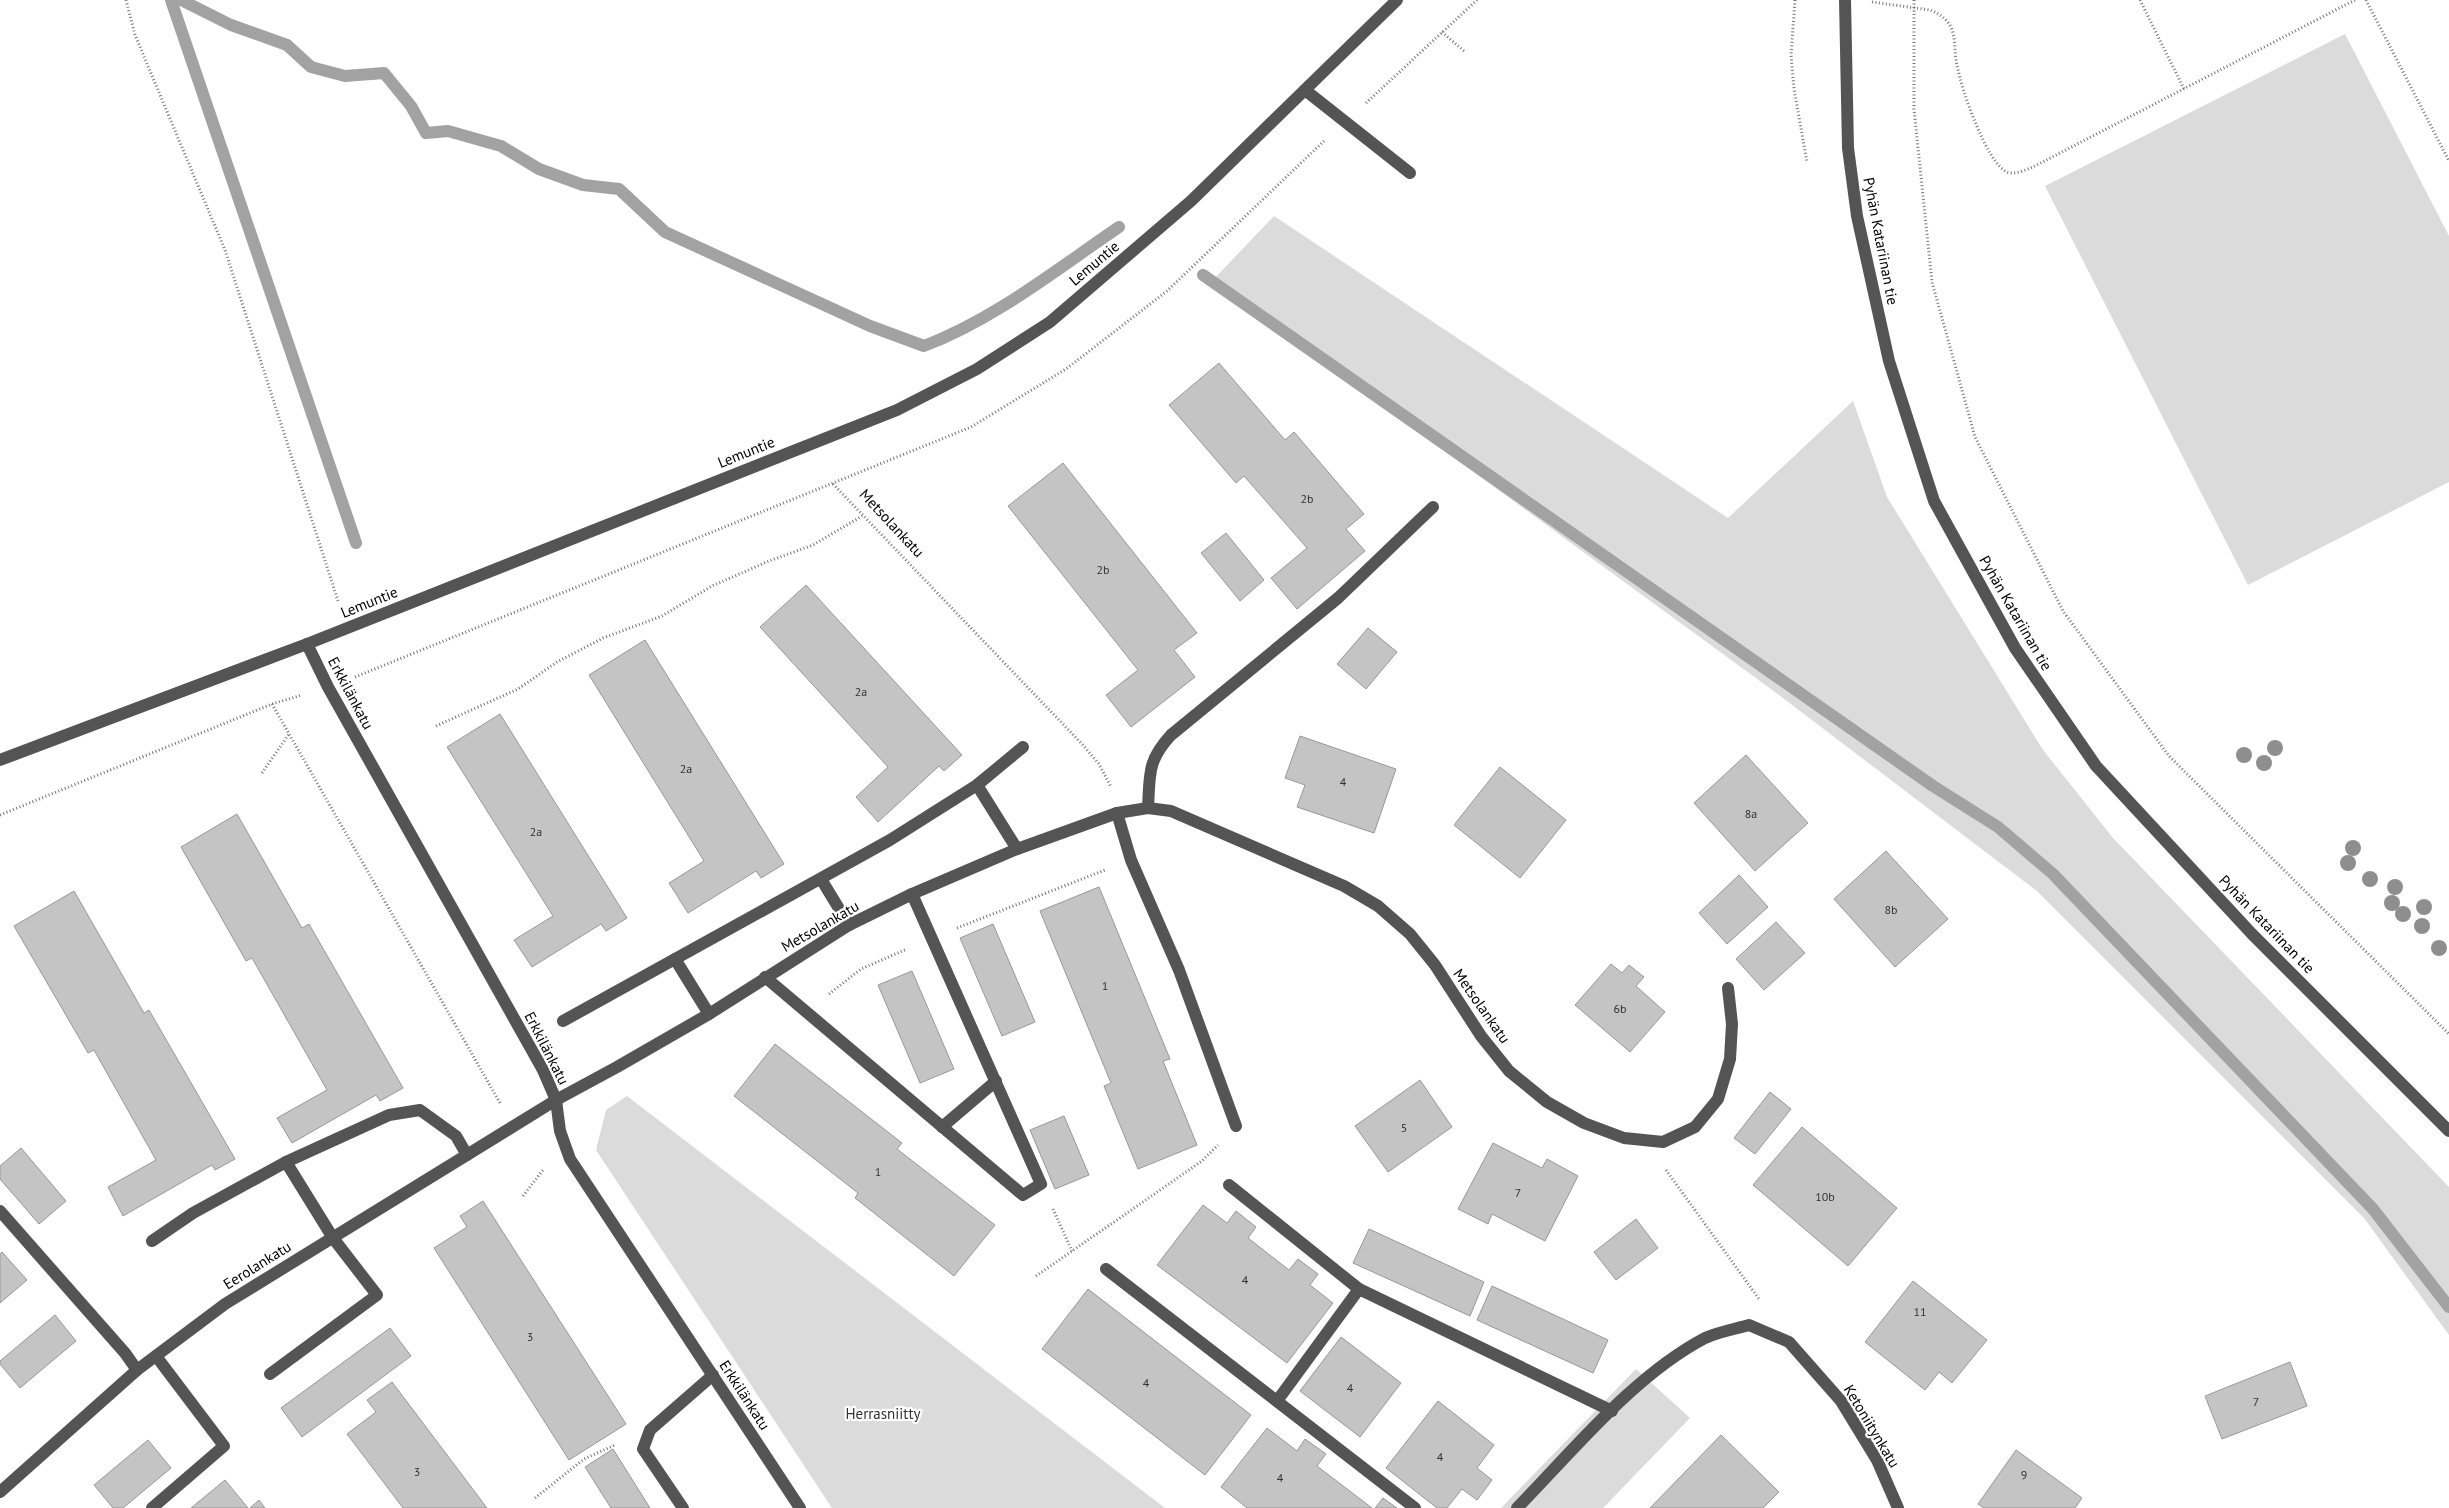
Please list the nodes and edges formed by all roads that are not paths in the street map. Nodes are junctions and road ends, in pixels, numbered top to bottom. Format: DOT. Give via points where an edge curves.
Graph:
graph roads {
  1 [pos="1397,0"];
  2 [pos="1845,0"];
  3 [pos="1305,90"];
  4 [pos="1410,173"];
  5 [pos="1433,507"];
  6 [pos="307,644"];
  7 [pos="1023,748"];
  8 [pos="0,760"];
  9 [pos="977,785"];
  10 [pos="1148,808"];
  11 [pos="1116,812"];
  12 [pos="1017,849"];
  13 [pos="821,878"];
  14 [pos="912,894"];
  15 [pos="849,925"];
  16 [pos="676,958"];
  17 [pos="765,977"];
  18 [pos="1728,988"];
  19 [pos="709,1014"];
  20 [pos="563,1021"];
  21 [pos="996,1081"];
  22 [pos="556,1100"];
  23 [pos="942,1126"];
  24 [pos="1236,1126"];
  25 [pos="2449,1131"];
  26 [pos="467,1155"];
  27 [pos="286,1162"];
  28 [pos="1229,1185"];
  29 [pos="0,1211"];
  30 [pos="333,1238"];
  31 [pos="152,1241"];
  32 [pos="1106,1269"];
  33 [pos="1359,1289"];
  34 [pos="156,1356"];
  35 [pos="137,1370"];
  36 [pos="270,1374"];
  37 [pos="712,1375"];
  38 [pos="1276,1401"];
  39 [pos="1612,1411"];
  40 [pos="0,1492"];
  41 [pos="152,1508"];
  42 [pos="683,1508"];
  43 [pos="800,1508"];
  44 [pos="1415,1508"];
  45 [pos="1517,1508"];
  46 [pos="1898,1508"];
  1 -- 3 [label="street, Lemuntie"];
  2 -- 25 [label="street, Pyhän Katariinan tie" via="1848,148 1857,216 1890,361 1934,501 2015,648 2096,766 2252,934"];
  3 -- 4 [label="street"];
  3 -- 6 [label="street, Lemuntie" via="1191,201 1114,268 1050,322 977,370 897,410"];
  5 -- 10 [label="street" via="1338,598 1171,735 1158,749 1150,769"];
  6 -- 8 [label="street, Lemuntie"];
  6 -- 22 [label="street, Erkkilänkatu" via="543,1070"];
  7 -- 9 [label="street"];
  9 -- 12 [label="street"];
  9 -- 13 [label="street" via="890,840"];
  10 -- 11 [label="street, Metsolankatu"];
  10 -- 18 [label="street, Metsolankatu" via="1171,811 1344,886 1378,906 1415,940 1480,1036 1510,1071 1547,1102 1584,1123 1624,1138 1663,1142 1695,1127 1718,1099 1730,1059 1732,1024"];
  11 -- 12 [label="street, Metsolankatu"];
  11 -- 24 [label="street" via="1131,860 1179,970"];
  12 -- 14 [label="street, Metsolankatu"];
  13 -- 15 [label="street"];
  13 -- 16 [label="street"];
  14 -- 15 [label="street, Metsolankatu"];
  14 -- 21 [label="street"];
  15 -- 17 [label="street, Metsolankatu"];
  16 -- 19 [label="street"];
  16 -- 20 [label="street"];
  17 -- 19 [label="street, Metsolankatu"];
  17 -- 23 [label="street"];
  19 -- 22 [label="street, Metsolankatu"];
  21 -- 23 [label="street"];
  21 -- 23 [label="street" via="1041,1184 1023,1195"];
  22 -- 26 [label="street, Eerolankatu"];
  22 -- 37 [label="street, Erkkilänkatu" via="560,1131 570,1159"];
  26 -- 27 [label="street" via="456,1136 420,1110 389,1115"];
  26 -- 30 [label="street, Eerolankatu"];
  27 -- 30 [label="street"];
  27 -- 31 [label="street" via="193,1213"];
  28 -- 33 [label="street"];
  29 -- 35 [label="street"];
  30 -- 34 [label="street, Eerolankatu" via="225,1304"];
  30 -- 36 [label="street" via="377,1295"];
  32 -- 38 [label="street"];
  33 -- 38 [label="street"];
  33 -- 39 [label="street"];
  34 -- 35 [label="street, Eerolankatu"];
  34 -- 41 [label="street" via="224,1446"];
  35 -- 40 [label="street, Eerolankatu"];
  37 -- 42 [label="street" via="650,1430 643,1449"];
  37 -- 43 [label="street, Erkkilänkatu"];
  38 -- 44 [label="street"];
  39 -- 45 [label="street, Ketoniitynkatu"];
  39 -- 46 [label="street, Ketoniitynkatu" via="1661,1366 1707,1338 1749,1325 1789,1342 1841,1401 1877,1460"];
}
